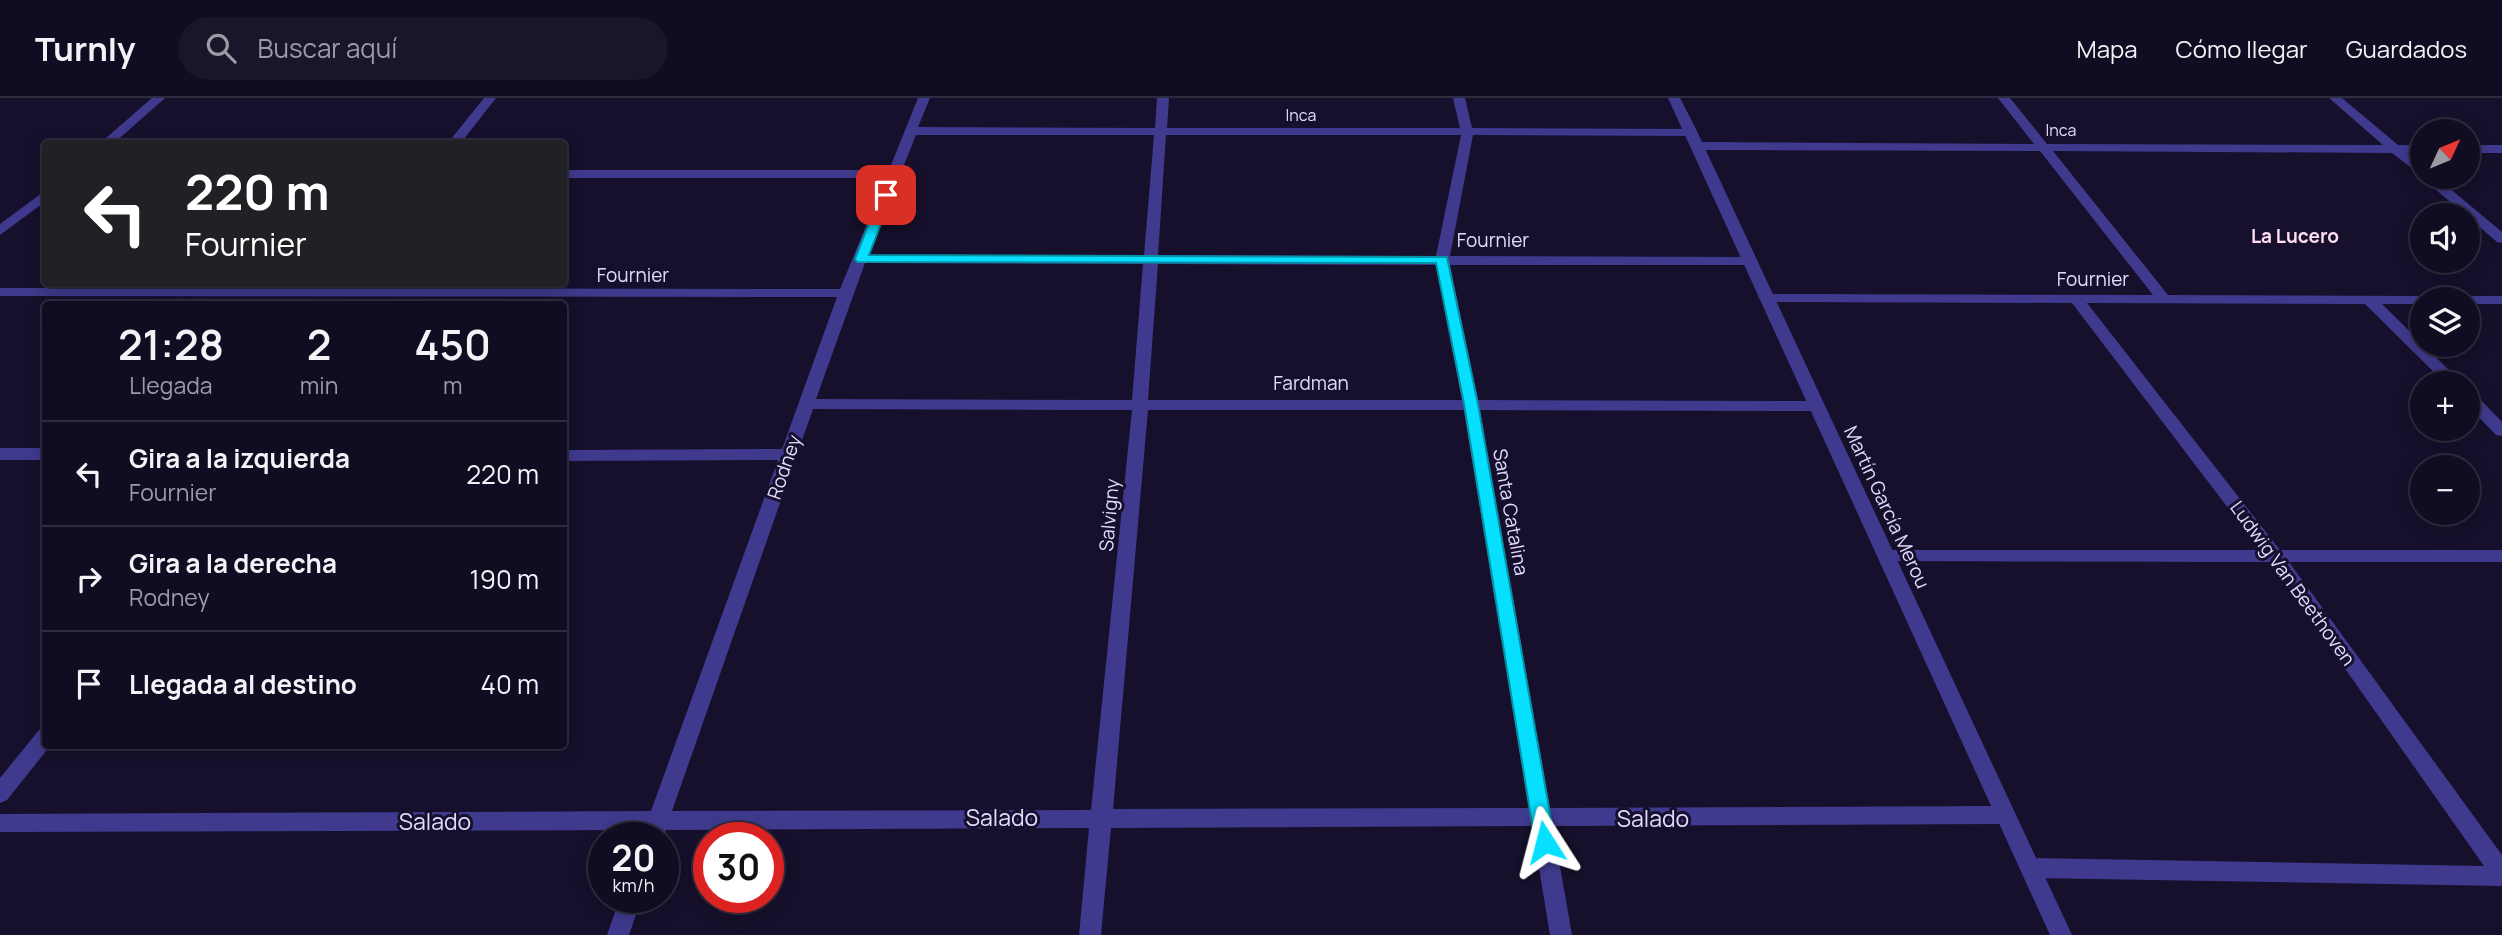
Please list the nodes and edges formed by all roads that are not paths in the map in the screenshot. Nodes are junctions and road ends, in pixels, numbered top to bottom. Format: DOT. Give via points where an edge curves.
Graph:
graph roads {
  1 [pos="159,98"];
  2 [pos="490,98"];
  3 [pos="924,98"];
  4 [pos="1163,98"];
  5 [pos="1459,98"];
  6 [pos="1674,98"];
  7 [pos="2004,98"];
  8 [pos="2335,98"];
  9 [pos="911,131"];
  10 [pos="1162,132"];
  11 [pos="1467,132"];
  12 [pos="1695,139"];
  13 [pos="110,140"];
  14 [pos="456,140"];
  15 [pos="2044,147"];
  16 [pos="2395,149"];
  17 [pos="2410,149"];
  18 [pos="2480,149"];
  19 [pos="2502,149"];
  20 [pos="2410,162"];
  21 [pos="567,174"];
  22 [pos="895,174"];
  23 [pos="2442,189"];
  24 [pos="42,197"];
  25 [pos="0,231"];
  26 [pos="2502,239"];
  27 [pos="1153,258"];
  28 [pos="861,259"];
  29 [pos="1442,260"];
  30 [pos="1747,261"];
  31 [pos="0,292"];
  32 [pos="846,293"];
  33 [pos="331,294"];
  34 [pos="1765,298"];
  35 [pos="2076,299"];
  36 [pos="2164,299"];
  37 [pos="2369,300"];
  38 [pos="2410,300"];
  39 [pos="2480,300"];
  40 [pos="2502,300"];
  41 [pos="2442,371"];
  42 [pos="806,404"];
  43 [pos="1471,404"];
  44 [pos="1140,405"];
  45 [pos="1816,406"];
  46 [pos="2480,409"];
  47 [pos="2502,431"];
  48 [pos="0,454"];
  49 [pos="42,454"];
  50 [pos="788,454"];
  51 [pos="567,455"];
  52 [pos="1887,556"];
  53 [pos="2275,556"];
  54 [pos="2502,556"];
  55 [pos="42,741"];
  56 [pos="0,794"];
  57 [pos="2005,815"];
  58 [pos="1102,817"];
  59 [pos="1541,818"];
  60 [pos="0,822"];
  61 [pos="657,822"];
  62 [pos="588,828"];
  63 [pos="679,828"];
  64 [pos="2031,868"];
  65 [pos="2502,874"];
  66 [pos="626,913"];
  67 [pos="618,935"];
  68 [pos="1090,935"];
  69 [pos="1561,935"];
  70 [pos="2061,935"];
  1 -- 13 [label="street"];
  2 -- 14 [label="street"];
  3 -- 9 [label="street, Rodney"];
  4 -- 10 [label="street, Salvigny"];
  5 -- 11 [label="street, Santa Catalina"];
  6 -- 12 [label="street, Martín García Merou"];
  7 -- 15 [label="street"];
  8 -- 16 [label="street"];
  9 -- 10 [label="street, Inca"];
  9 -- 22 [label="street, Rodney"];
  10 -- 11 [label="street, Inca"];
  10 -- 27 [label="street, Salvigny"];
  11 -- 12 [label="street, Inca"];
  11 -- 29 [label="street, Santa Catalina"];
  12 -- 15 [label="street, Inca"];
  12 -- 30 [label="street, Martín García Merou"];
  15 -- 16 [label="street, Inca"];
  15 -- 36 [label="street"];
  16 -- 17 [label="street, Inca"];
  16 -- 20 [label="street"];
  18 -- 19 [label="street"];
  21 -- 22 [label="street"];
  22 -- 28 [label="street, Rodney"];
  23 -- 26 [label="street"];
  24 -- 25 [label="street"];
  27 -- 28 [label="street, Fournier"];
  27 -- 29 [label="street, Fournier"];
  27 -- 44 [label="street, Salvigny"];
  28 -- 32 [label="street, Rodney"];
  29 -- 30 [label="street, Fournier"];
  29 -- 43 [label="street, Santa Catalina"];
  30 -- 34 [label="street, Martín García Merou"];
  31 -- 33 [label="street, Fournier"];
  32 -- 33 [label="street, Fournier"];
  32 -- 42 [label="street, Rodney"];
  34 -- 35 [label="street, Fournier"];
  34 -- 45 [label="street, Martín García Merou"];
  35 -- 36 [label="street, Fournier"];
  35 -- 53 [label="street, Ludwig Van Beethoven"];
  36 -- 37 [label="street, Fournier"];
  37 -- 38 [label="street, Fournier"];
  37 -- 41 [label="street"];
  39 -- 40 [label="street"];
  42 -- 44 [label="street, Fardman"];
  42 -- 50 [label="street, Rodney"];
  43 -- 44 [label="street, Fardman"];
  43 -- 45 [label="street, Fardman"];
  43 -- 59 [label="street, Santa Catalina"];
  44 -- 58 [label="street, Salvigny"];
  45 -- 52 [label="street, Martín García Merou"];
  46 -- 47 [label="street"];
  48 -- 49 [label="street"];
  50 -- 51 [label="street"];
  50 -- 61 [label="street, Rodney"];
  52 -- 53 [label="street"];
  52 -- 57 [label="street, Martín García Merou"];
  53 -- 54 [label="street"];
  53 -- 65 [label="street, Ludwig Van Beethoven"];
  55 -- 56 [label="street"];
  57 -- 59 [label="street, Salado"];
  57 -- 64 [label="street, Martín García Merou"];
  58 -- 59 [label="street, Salado"];
  58 -- 63 [label="street, Salado"];
  58 -- 68 [label="street, Salvigny"];
  59 -- 69 [label="street, Santa Catalina"];
  60 -- 62 [label="street, Salado"];
  64 -- 65 [label="street"];
  64 -- 70 [label="street, Martín García Merou"];
  66 -- 67 [label="street"];
}
